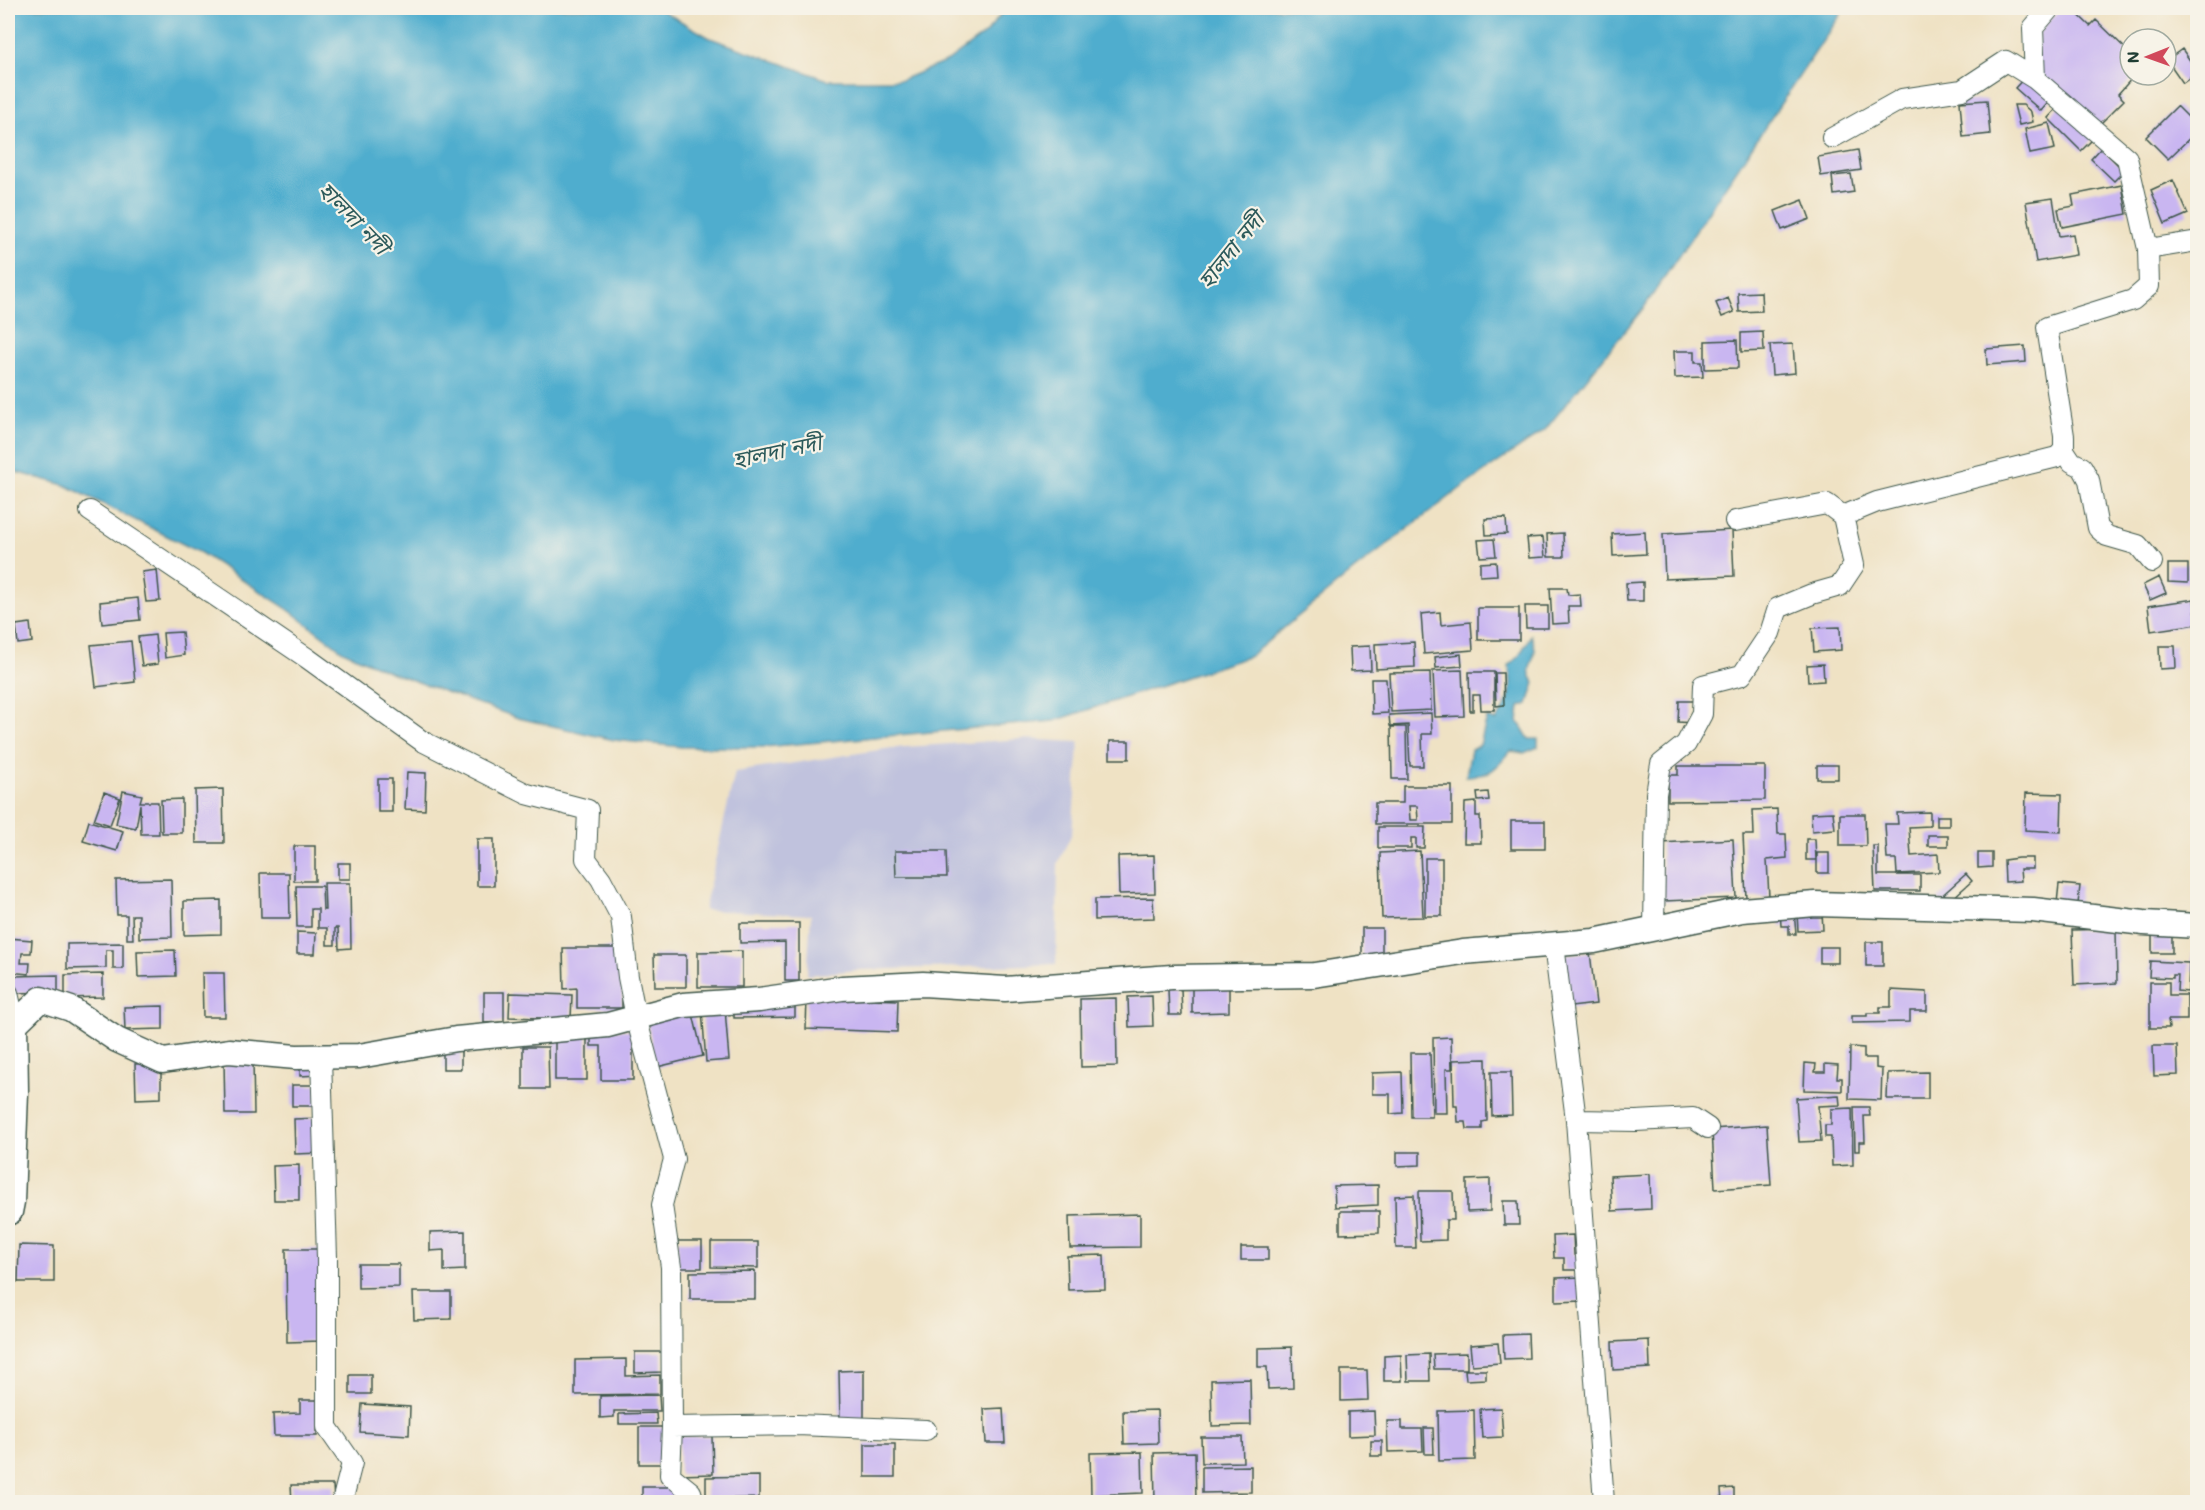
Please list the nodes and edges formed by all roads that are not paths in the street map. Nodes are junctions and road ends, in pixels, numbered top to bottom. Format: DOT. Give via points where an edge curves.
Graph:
graph roads {
  1 [pos="2050,8"];
  2 [pos="2035,79"];
  3 [pos="1832,138"];
  4 [pos="2198,242"];
  5 [pos="2148,249"];
  6 [pos="2064,450"];
  7 [pos="90,511"];
  8 [pos="1843,516"];
  9 [pos="1736,521"];
  10 [pos="2152,562"];
  11 [pos="2198,926"];
  12 [pos="1654,927"];
  13 [pos="1554,945"];
  14 [pos="8,993"];
  15 [pos="636,1017"];
  16 [pos="15,1024"];
  17 [pos="321,1057"];
  18 [pos="1576,1120"];
  19 [pos="1708,1128"];
  20 [pos="8,1212"];
  21 [pos="672,1427"];
  22 [pos="926,1430"];
  23 [pos="342,1503"];
  24 [pos="694,1503"];
  25 [pos="1604,1503"];
  1 -- 2 [label="street" via="2033,28"];
  2 -- 3 [label="street" via="2006,61 1962,90 1902,99"];
  2 -- 5 [label="street" via="2127,158"];
  4 -- 5 [label="street"];
  5 -- 6 [label="street" via="2149,286 2133,300 2048,327"];
  6 -- 8 [label="street" via="2057,457 1877,502"];
  6 -- 10 [label="street" via="2089,480 2098,528 2107,536 2138,545"];
  7 -- 15 [label="street" via="422,741 527,794 588,810 586,859 621,916"];
  8 -- 9 [label="street" via="1827,504"];
  8 -- 12 [label="street" via="1854,565 1840,586 1778,608 1770,633 1742,675 1703,685 1702,714 1686,744 1661,764 1656,794"];
  11 -- 12 [label="street" via="2033,910 1815,904 1742,910"];
  12 -- 13 [label="street" via="1594,941"];
  13 -- 15 [label="street" via="1462,952 1314,975 1172,977 1005,989 923,984 842,988 759,1000 683,1005"];
  13 -- 18 [label="street"];
  14 -- 16 [label="street"];
  15 -- 17 [label="street" via="608,1025 456,1039 359,1056"];
  15 -- 21 [label="street" via="674,1159 662,1205 671,1267"];
  16 -- 17 [label="street" via="41,999 71,1009 117,1040 163,1061 229,1051"];
  16 -- 20 [label="street" via="12,1202"];
  17 -- 23 [label="street" via="327,1426 352,1463"];
  18 -- 19 [label="street" via="1693,1118"];
  18 -- 25 [label="street"];
  21 -- 22 [label="street" via="797,1425"];
  21 -- 24 [label="street" via="670,1475 691,1492"];
}
